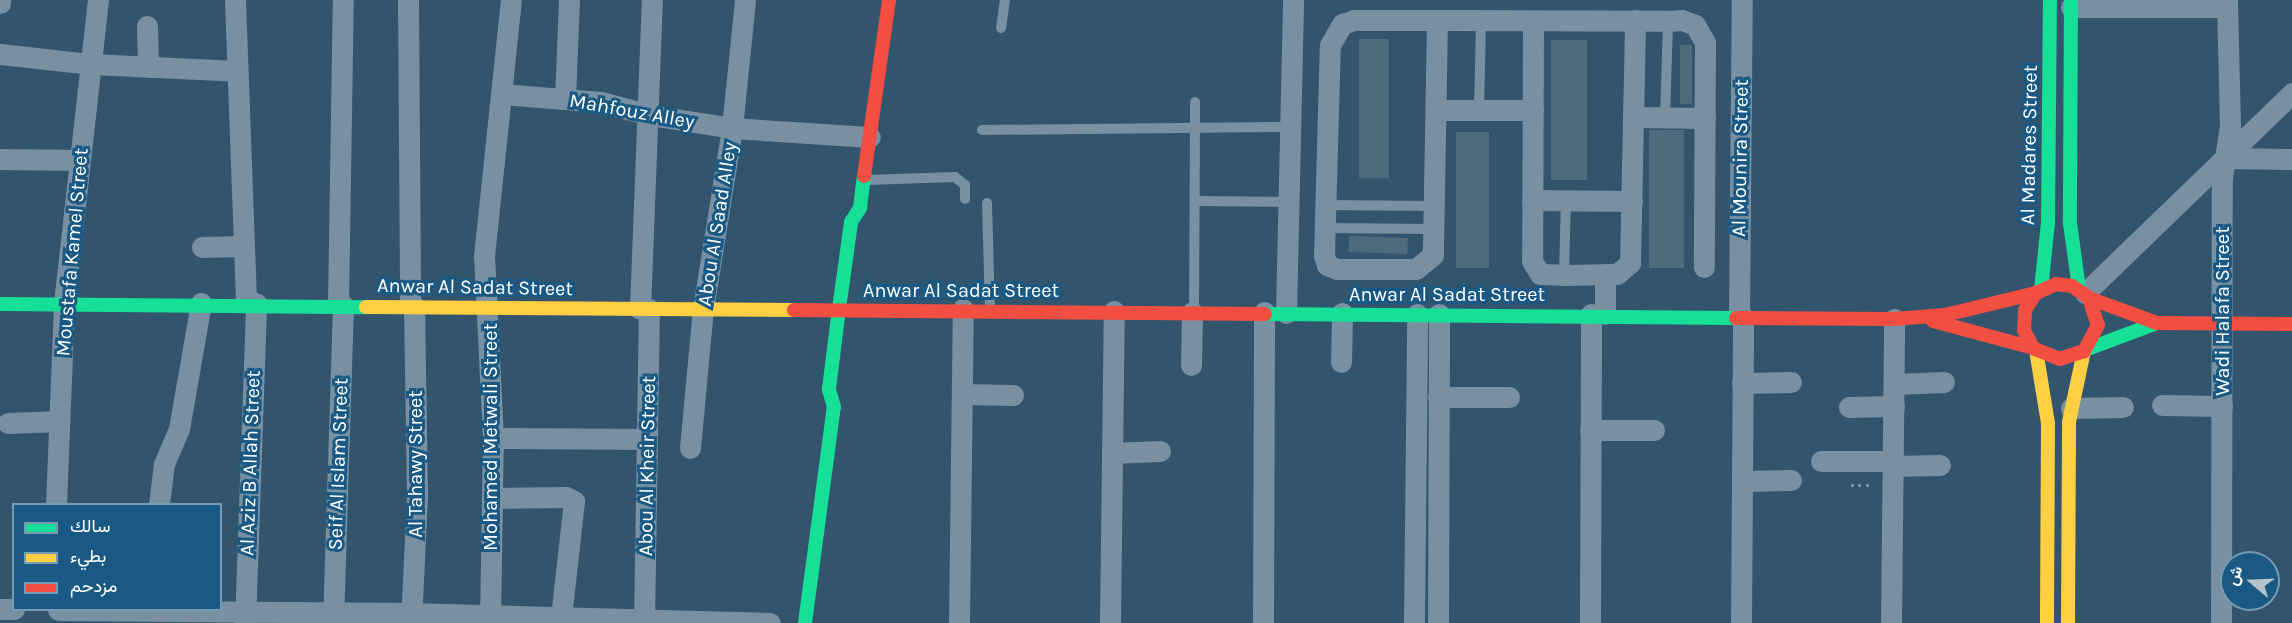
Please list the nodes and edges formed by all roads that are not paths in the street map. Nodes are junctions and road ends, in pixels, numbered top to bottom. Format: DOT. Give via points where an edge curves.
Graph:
graph roads {
  1 [pos="98,0"];
  2 [pos="235,0"];
  3 [pos="342,0"];
  4 [pos="408,0"];
  5 [pos="511,0"];
  6 [pos="569,0"];
  7 [pos="652,0"];
  8 [pos="745,0"];
  9 [pos="890,0"];
  10 [pos="1005,0"];
  11 [pos="1293,0"];
  12 [pos="1742,0"];
  13 [pos="2050,0"];
  14 [pos="2227,3"];
  15 [pos="2071,4"];
  16 [pos="1470,14"];
  17 [pos="1437,20"];
  18 [pos="1635,20"];
  19 [pos="1533,21"];
  20 [pos="1668,21"];
  21 [pos="147,26"];
  22 [pos="1001,28"];
  23 [pos="0,54"];
  24 [pos="91,64"];
  25 [pos="148,67"];
  26 [pos="237,71"];
  27 [pos="2292,93"];
  28 [pos="501,94"];
  29 [pos="565,99"];
  30 [pos="1195,102"];
  31 [pos="1436,110"];
  32 [pos="1479,110"];
  33 [pos="1533,110"];
  34 [pos="650,115"];
  35 [pos="1633,117"];
  36 [pos="1665,118"];
  37 [pos="1705,118"];
  38 [pos="1290,127"];
  39 [pos="732,128"];
  40 [pos="1195,128"];
  41 [pos="982,130"];
  42 [pos="870,137"];
  43 [pos="2226,158"];
  44 [pos="0,159"];
  45 [pos="2292,159"];
  46 [pos="80,160"];
  47 [pos="864,180"];
  48 [pos="965,199"];
  49 [pos="1532,200"];
  50 [pos="1195,201"];
  51 [pos="1566,201"];
  52 [pos="1632,201"];
  53 [pos="1289,202"];
  54 [pos="987,203"];
  55 [pos="1325,205"];
  56 [pos="1435,206"];
  57 [pos="860,208"];
  58 [pos="1324,228"];
  59 [pos="1435,229"];
  60 [pos="244,246"];
  61 [pos="202,247"];
  62 [pos="1704,267"];
  63 [pos="859,274"];
  64 [pos="1605,274"];
  65 [pos="1564,275"];
  66 [pos="2038,292"];
  67 [pos="2085,293"];
  68 [pos="64,303"];
  69 [pos="201,303"];
  70 [pos="251,303"];
  71 [pos="0,304"];
  72 [pos="341,305"];
  73 [pos="412,306"];
  74 [pos="489,307"];
  75 [pos="644,309"];
  76 [pos="703,309"];
  77 [pos="839,309"];
  78 [pos="963,309"];
  79 [pos="990,310"];
  80 [pos="1114,311"];
  81 [pos="1193,312"];
  82 [pos="1264,312"];
  83 [pos="1286,313"];
  84 [pos="1342,313"];
  85 [pos="1417,314"];
  86 [pos="1438,314"];
  87 [pos="1598,314"];
  88 [pos="1741,317"];
  89 [pos="1894,319"];
  90 [pos="1922,319"];
  91 [pos="2157,323"];
  92 [pos="2222,324"];
  93 [pos="2292,324"];
  94 [pos="2035,349"];
  95 [pos="2084,351"];
  96 [pos="1341,362"];
  97 [pos="1191,364"];
  98 [pos="1791,382"];
  99 [pos="1944,382"];
  100 [pos="1742,383"];
  101 [pos="1894,384"];
  102 [pos="845,387"];
  103 [pos="962,394"];
  104 [pos="1013,395"];
  105 [pos="1438,397"];
  106 [pos="1509,397"];
  107 [pos="2162,405"];
  108 [pos="834,406"];
  109 [pos="1894,406"];
  110 [pos="2222,406"];
  111 [pos="1849,407"];
  112 [pos="2123,407"];
  113 [pos="2071,408"];
  114 [pos="59,421"];
  115 [pos="8,423"];
  116 [pos="1590,430"];
  117 [pos="1654,430"];
  118 [pos="493,438"];
  119 [pos="647,439"];
  120 [pos="690,448"];
  121 [pos="1160,451"];
  122 [pos="1112,453"];
  123 [pos="1821,461"];
  124 [pos="1893,464"];
  125 [pos="1940,465"];
  126 [pos="1791,480"];
  127 [pos="1742,481"];
  128 [pos="492,498"];
  129 [pos="56,503"];
  130 [pos="159,503"];
  131 [pos="160,611"];
  132 [pos="181,617"];
  133 [pos="245,617"];
  134 [pos="333,617"];
  135 [pos="561,617"];
  136 [pos="411,618"];
  137 [pos="490,619"];
  138 [pos="644,621"];
  139 [pos="770,623"];
  140 [pos="805,623"];
  141 [pos="947,623"];
  142 [pos="959,623"];
  143 [pos="976,623"];
  144 [pos="1110,623"];
  145 [pos="1263,623"];
  146 [pos="1414,623"];
  147 [pos="1438,623"];
  148 [pos="1590,623"];
  149 [pos="1741,623"];
  150 [pos="1892,623"];
  151 [pos="2047,623"];
  152 [pos="2068,623"];
  153 [pos="2221,623"];
  1 -- 24 [label="street, Moustafa Kamel Street"];
  2 -- 26 [label="street, Al Aziz B Allah Street"];
  3 -- 72 [label="street, Seif Al Islam Street"];
  4 -- 73 [label="street, Al Tahawy Street"];
  5 -- 28 [label="street, Mohamed Metwali Street"];
  6 -- 29 [label="street"];
  7 -- 34 [label="street, Abou Al Kheir Street"];
  8 -- 39 [label="street, Abou Al Saad Alley"];
  9 -- 42 [label="street"];
  10 -- 22 [label="lane"];
  11 -- 38 [label="street"];
  12 -- 88 [label="street, Al Mounira Street"];
  13 -- 66 [label="street, Al Madares Street" via="2048,222"];
  14 -- 15 [label="street"];
  14 -- 43 [label="street, Wadi Halafa Street" via="2230,126"];
  15 -- 67 [label="street, Al Madares Street" via="2070,223"];
  16 -- 17 [label="street"];
  16 -- 19 [label="street"];
  16 -- 32 [label="lane"];
  17 -- 31 [label="street"];
  17 -- 55 [label="street" via="1354,20 1334,33 1330,45"];
  18 -- 19 [label="street"];
  18 -- 20 [label="street"];
  18 -- 35 [label="street"];
  19 -- 33 [label="street"];
  20 -- 36 [label="lane"];
  20 -- 37 [label="street" via="1688,22 1703,36"];
  21 -- 25 [label="street"];
  23 -- 24 [label="street"];
  24 -- 25 [label="street"];
  24 -- 46 [label="street, Moustafa Kamel Street"];
  25 -- 26 [label="street"];
  26 -- 60 [label="street, Al Aziz B Allah Street"];
  27 -- 43 [label="street"];
  28 -- 29 [label="street, Mahfouz Alley"];
  28 -- 74 [label="street, Mohamed Metwali Street" via="484,256"];
  29 -- 34 [label="street, Mahfouz Alley" via="601,102"];
  30 -- 40 [label="lane"];
  31 -- 32 [label="street"];
  31 -- 56 [label="street"];
  32 -- 33 [label="street"];
  33 -- 49 [label="street"];
  34 -- 39 [label="street, Mahfouz Alley"];
  34 -- 75 [label="street, Abou Al Kheir Street"];
  35 -- 36 [label="street"];
  35 -- 52 [label="street"];
  36 -- 37 [label="street"];
  37 -- 62 [label="street"];
  38 -- 40 [label="lane"];
  38 -- 53 [label="street"];
  39 -- 42 [label="street, Mahfouz Alley"];
  39 -- 76 [label="street, Abou Al Saad Alley"];
  40 -- 41 [label="lane"];
  40 -- 50 [label="lane"];
  42 -- 47 [label="street"];
  43 -- 45 [label="street"];
  43 -- 67 [label="street"];
  43 -- 92 [label="street, Wadi Halafa Street"];
  44 -- 46 [label="street"];
  46 -- 68 [label="street, Moustafa Kamel Street"];
  47 -- 48 [label="lane" via="955,177 965,185"];
  47 -- 57 [label="street"];
  49 -- 51 [label="street"];
  49 -- 65 [label="street" via="1533,266 1540,274"];
  50 -- 53 [label="lane"];
  50 -- 81 [label="lane"];
  51 -- 52 [label="street"];
  51 -- 65 [label="lane"];
  52 -- 64 [label="street" via="1630,263 1621,273"];
  53 -- 83 [label="street"];
  54 -- 79 [label="lane"];
  55 -- 56 [label="lane"];
  55 -- 58 [label="street"];
  56 -- 59 [label="street"];
  57 -- 63 [label="street" via="865,223"];
  57 -- 77 [label="street" via="851,222"];
  58 -- 59 [label="lane"];
  58 -- 59 [label="street" via="1324,259 1338,269 1421,267 1433,255"];
  60 -- 61 [label="street"];
  60 -- 70 [label="street, Al Aziz B Allah Street"];
  64 -- 65 [label="street"];
  64 -- 87 [label="street"];
  66 -- 67 [label="street" via="2056,284"];
  66 -- 90 [label="street, Anwar Al Sadat Street"];
  66 -- 94 [label="street" via="2023,320"];
  67 -- 91 [label="street"];
  67 -- 95 [label="street" via="2098,325"];
  68 -- 69 [label="street, Anwar Al Sadat Street"];
  68 -- 71 [label="street, Anwar Al Sadat Street"];
  68 -- 114 [label="street, Moustafa Kamel Street"];
  69 -- 70 [label="street, Anwar Al Sadat Street"];
  69 -- 130 [label="street" via="179,429 164,464"];
  70 -- 72 [label="street, Anwar Al Sadat Street"];
  70 -- 133 [label="street, Al Aziz B Allah Street"];
  72 -- 73 [label="street, Anwar Al Sadat Street"];
  72 -- 134 [label="street, Seif Al Islam Street"];
  73 -- 74 [label="street, Anwar Al Sadat Street"];
  73 -- 136 [label="street, Al Tahawy Street" via="417,496"];
  74 -- 75 [label="street, Anwar Al Sadat Street"];
  74 -- 118 [label="street, Mohamed Metwali Street"];
  75 -- 76 [label="street, Anwar Al Sadat Street"];
  75 -- 119 [label="street, Abou Al Kheir Street"];
  76 -- 77 [label="street, Anwar Al Sadat Street"];
  76 -- 120 [label="street, Abou Al Saad Alley"];
  77 -- 78 [label="street, Anwar Al Sadat Street"];
  77 -- 108 [label="street" via="829,389"];
  78 -- 79 [label="street, Anwar Al Sadat Street"];
  78 -- 103 [label="street"];
  79 -- 80 [label="street, Anwar Al Sadat Street"];
  80 -- 81 [label="street, Anwar Al Sadat Street"];
  80 -- 122 [label="street"];
  81 -- 82 [label="street, Anwar Al Sadat Street"];
  81 -- 97 [label="street"];
  82 -- 83 [label="street, Anwar Al Sadat Street"];
  82 -- 145 [label="street"];
  83 -- 84 [label="street, Anwar Al Sadat Street"];
  84 -- 85 [label="street, Anwar Al Sadat Street"];
  84 -- 96 [label="street"];
  85 -- 86 [label="street, Anwar Al Sadat Street"];
  85 -- 146 [label="street"];
  86 -- 87 [label="street, Anwar Al Sadat Street"];
  86 -- 105 [label="street"];
  87 -- 88 [label="street, Anwar Al Sadat Street"];
  87 -- 116 [label="street"];
  88 -- 89 [label="street, Anwar Al Sadat Street"];
  88 -- 100 [label="street, Al Mounira Street"];
  89 -- 90 [label="street, Anwar Al Sadat Street"];
  89 -- 101 [label="street"];
  90 -- 94 [label="street, Anwar Al Sadat Street"];
  91 -- 92 [label="street"];
  91 -- 95 [label="street"];
  92 -- 93 [label="street"];
  92 -- 110 [label="street, Wadi Halafa Street"];
  94 -- 95 [label="street" via="2060,359"];
  94 -- 151 [label="street" via="2048,423"];
  95 -- 113 [label="street"];
  98 -- 100 [label="street"];
  99 -- 101 [label="street"];
  100 -- 127 [label="street, Al Mounira Street"];
  101 -- 109 [label="street"];
  102 -- 108 [label="street"];
  103 -- 104 [label="street"];
  103 -- 142 [label="street"];
  105 -- 106 [label="street"];
  105 -- 147 [label="street"];
  107 -- 110 [label="street"];
  108 -- 140 [label="street"];
  109 -- 111 [label="street"];
  109 -- 124 [label="street"];
  110 -- 153 [label="street, Wadi Halafa Street"];
  112 -- 113 [label="street"];
  113 -- 152 [label="street"];
  114 -- 115 [label="street"];
  114 -- 129 [label="street, Moustafa Kamel Street"];
  116 -- 117 [label="street"];
  116 -- 148 [label="street"];
  118 -- 119 [label="street"];
  118 -- 128 [label="street, Mohamed Metwali Street"];
  119 -- 138 [label="street, Abou Al Kheir Street"];
  121 -- 122 [label="street"];
  122 -- 144 [label="street"];
  123 -- 124 [label="street"];
  124 -- 125 [label="street"];
  124 -- 150 [label="street"];
  126 -- 127 [label="street"];
  127 -- 149 [label="street, Al Mounira Street"];
  128 -- 135 [label="street" via="566,496 574,501"];
  128 -- 137 [label="street, Mohamed Metwali Street"];
  131 -- 132 [label="street"];
  132 -- 133 [label="street"];
  133 -- 134 [label="street"];
  134 -- 136 [label="street"];
  135 -- 137 [label="street"];
  135 -- 138 [label="street"];
  136 -- 137 [label="street"];
  138 -- 139 [label="street"];
  141 -- 142 [label="street"];
  142 -- 143 [label="street"];
}
